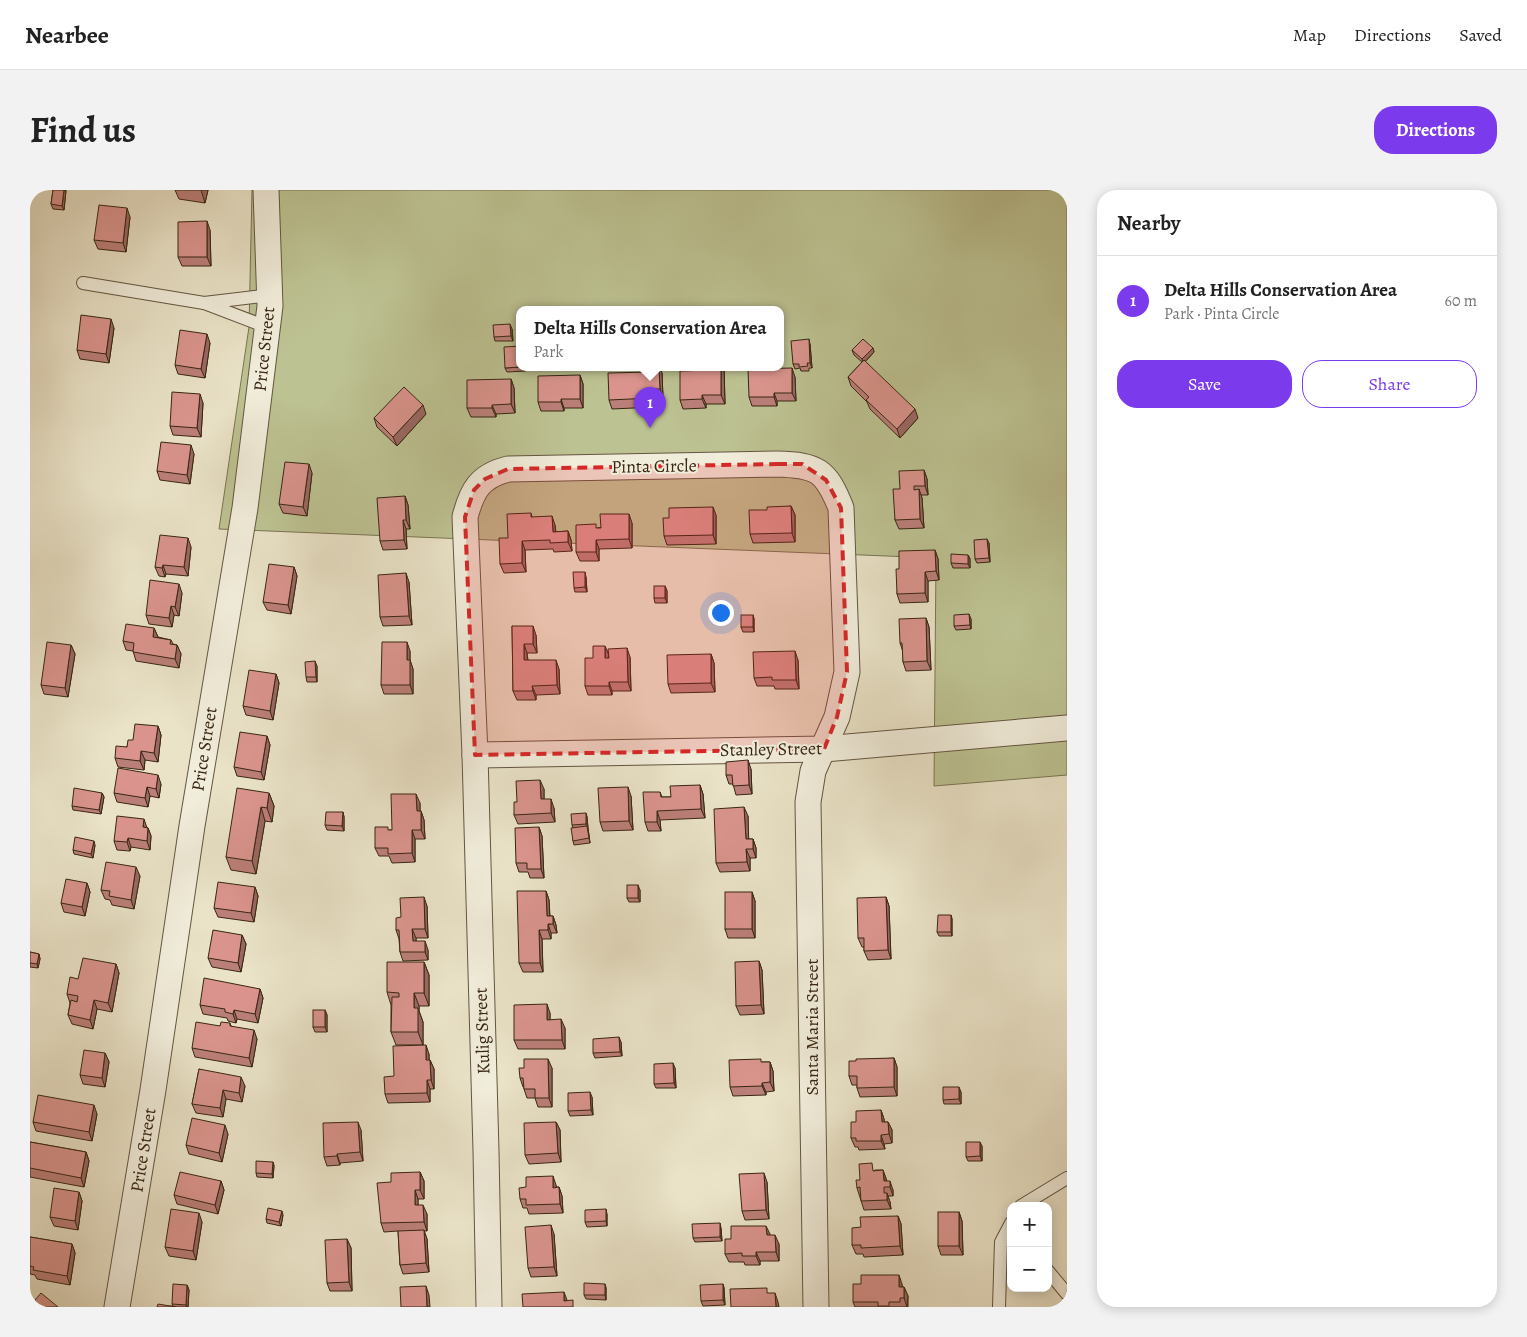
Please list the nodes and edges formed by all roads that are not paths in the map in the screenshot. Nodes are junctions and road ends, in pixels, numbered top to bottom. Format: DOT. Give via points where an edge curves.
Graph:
graph roads {
  1 [pos="266,190"];
  2 [pos="83,283"];
  3 [pos="270,295"];
  4 [pos="204,303"];
  5 [pos="267,327"];
  6 [pos="1067,728"];
  7 [pos="824,749"];
  8 [pos="475,755"];
  9 [pos="1067,1178"];
  10 [pos="1028,1202"];
  11 [pos="1007,1231"];
  12 [pos="1052,1276"];
  13 [pos="1067,1294"];
  14 [pos="117,1307"];
  15 [pos="489,1307"];
  16 [pos="816,1307"];
  17 [pos="999,1307"];
  1 -- 3 [label="street, Price Street"];
  2 -- 4 [label="lane"];
  3 -- 4 [label="lane"];
  3 -- 5 [label="street, Price Street"];
  4 -- 5 [label="lane"];
  5 -- 14 [label="street, Price Street" via="245,508"];
  6 -- 7 [label="street, Stanley Street"];
  7 -- 8 [label="street, Stanley Street"];
  7 -- 8 [label="street, Pinta Circle" via="837,717 847,672 841,508 836,494 816,470 802,464 777,464 508,469 484,479 474,490 465,516"];
  7 -- 16 [label="street, Santa Maria Street" via="813,771 808,802"];
  8 -- 15 [label="street, Kulig Street"];
  9 -- 10 [label="lane"];
  11 -- 17 [label="lane" via="1001,1242"];
  12 -- 13 [label="lane"];
}
